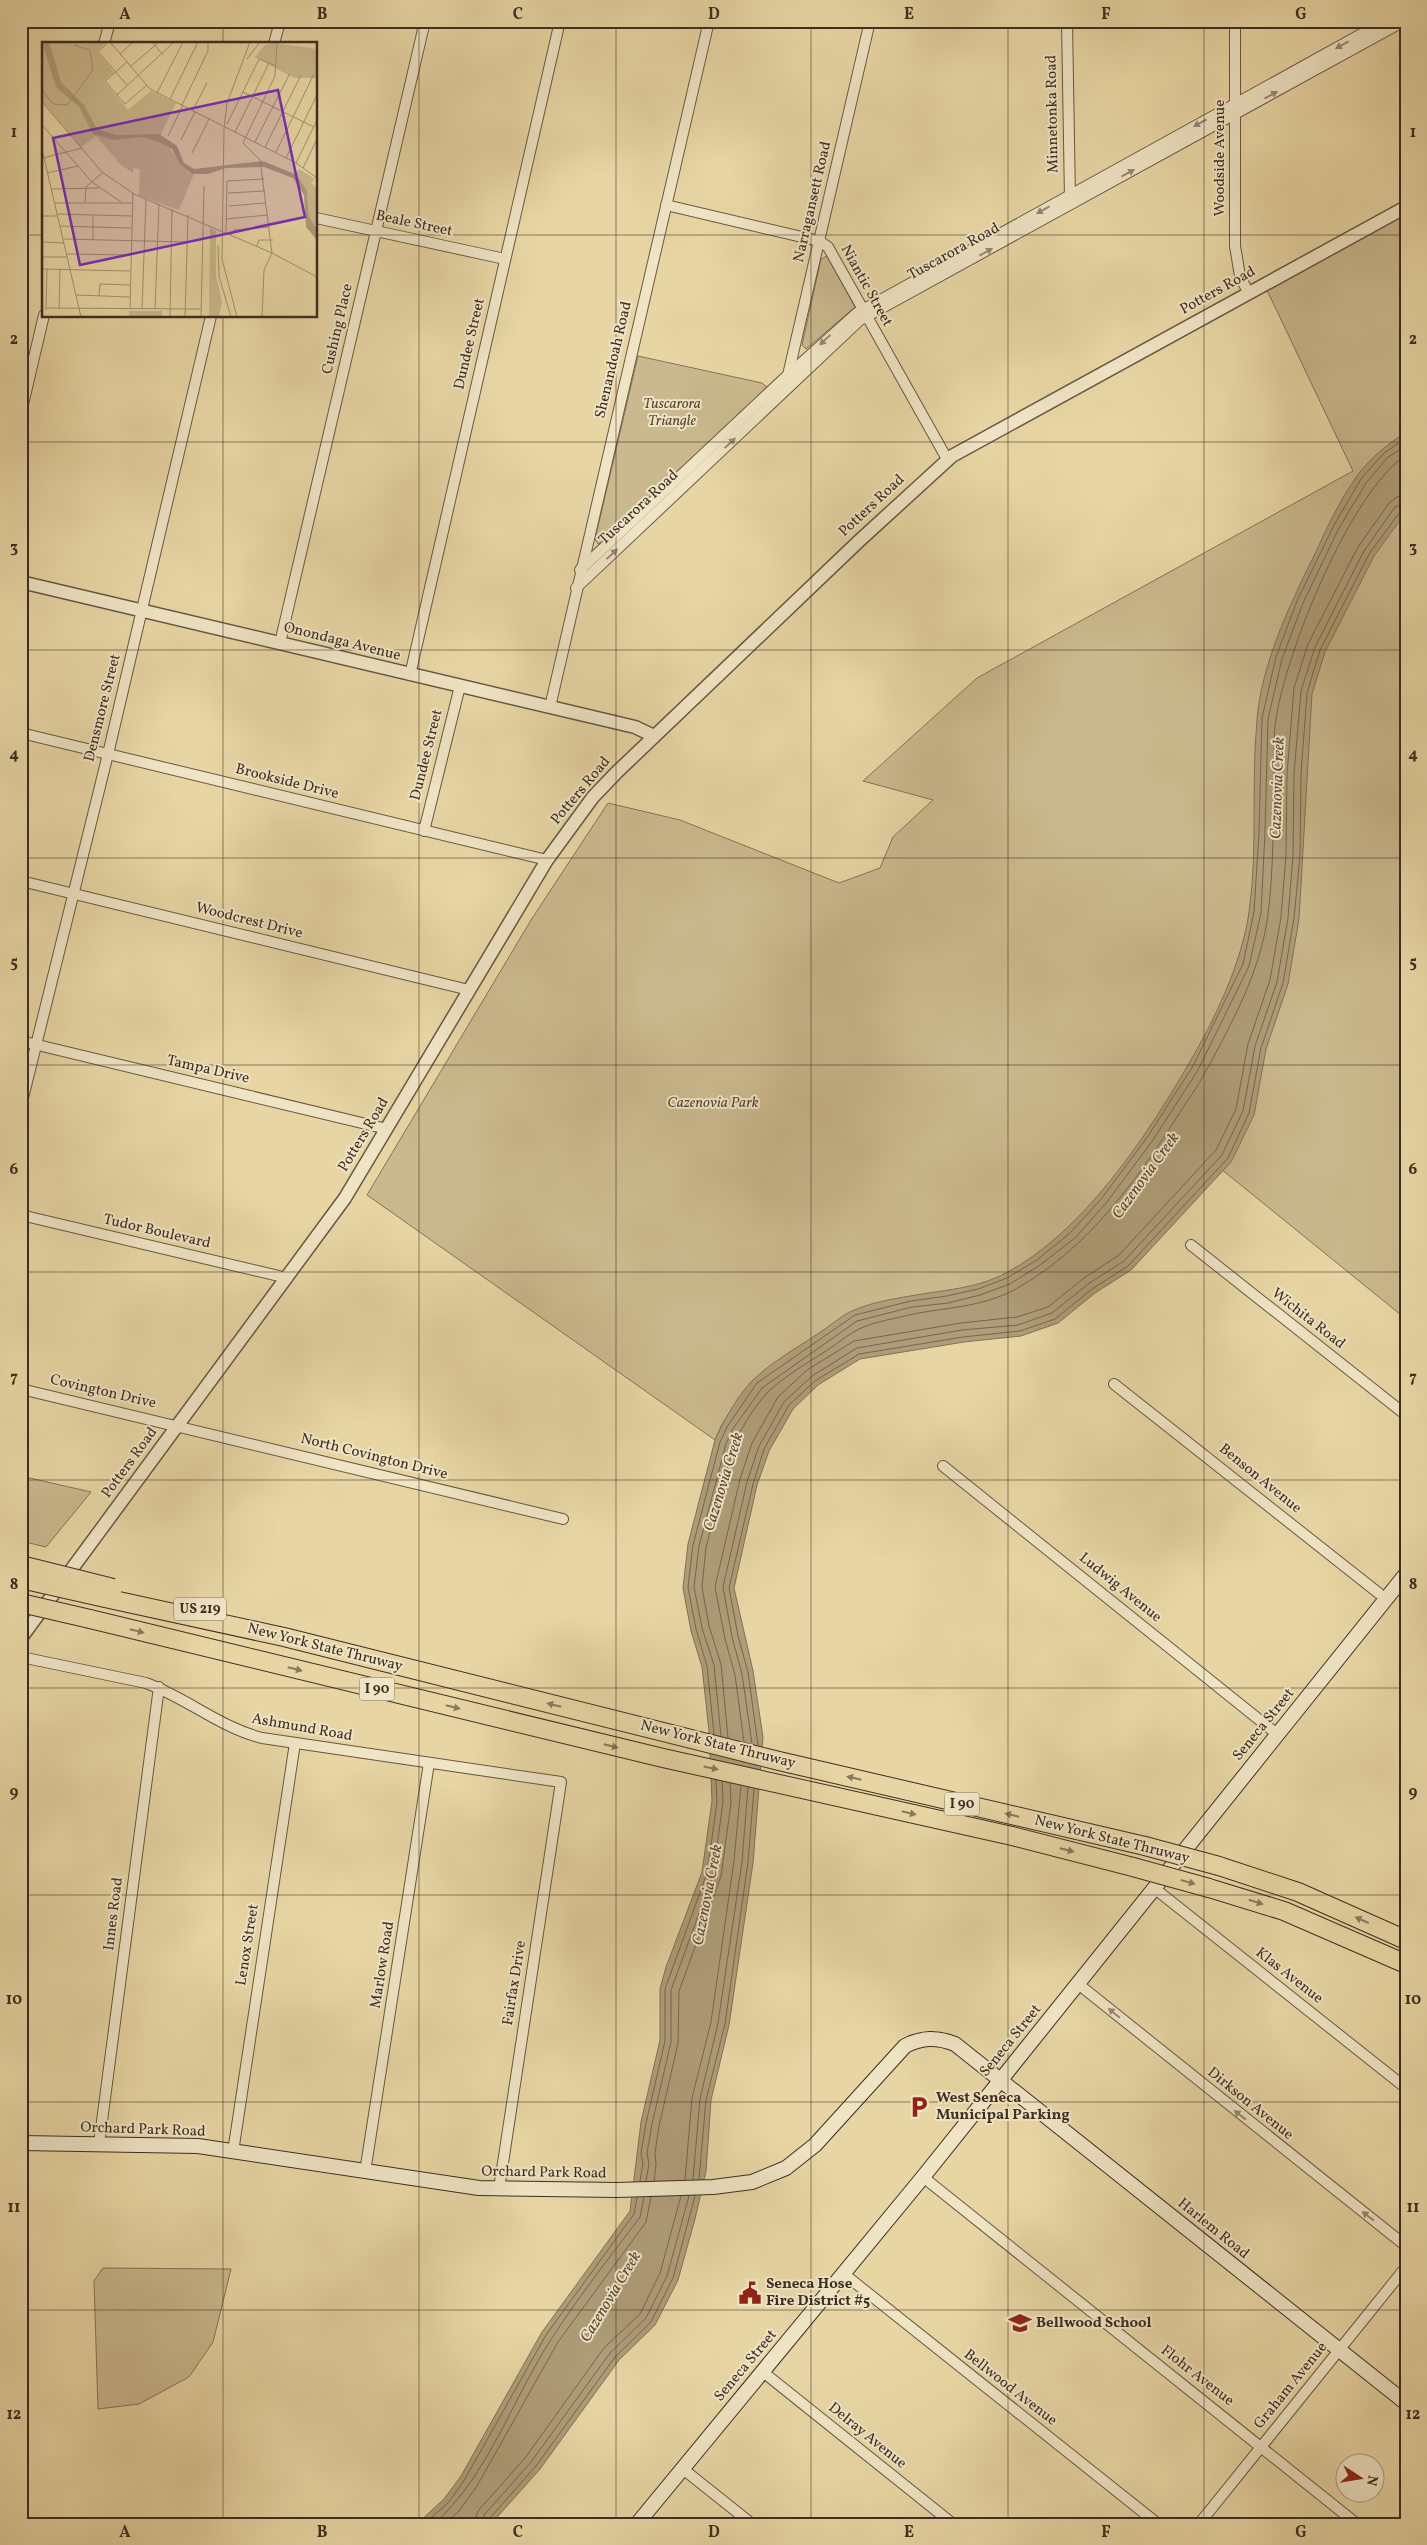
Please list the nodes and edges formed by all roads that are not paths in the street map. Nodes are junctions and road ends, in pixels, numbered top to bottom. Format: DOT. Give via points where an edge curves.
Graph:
graph roads {
  1 [pos="110,21"];
  2 [pos="280,21"];
  3 [pos="425,21"];
  4 [pos="560,21"];
  5 [pos="709,21"];
  6 [pos="870,21"];
  7 [pos="1067,21"];
  8 [pos="1235,21"];
  9 [pos="1385,21"];
  10 [pos="1404,21"];
  11 [pos="105,42"];
  12 [pos="275,42"];
  13 [pos="1236,109"];
  14 [pos="1070,200"];
  15 [pos="666,205"];
  16 [pos="1406,207"];
  17 [pos="318,218"];
  18 [pos="377,232"];
  19 [pos="819,241"];
  20 [pos="505,259"];
  21 [pos="1248,292"];
  22 [pos="864,313"];
  23 [pos="43,318"];
  24 [pos="211,318"];
  25 [pos="788,374"];
  26 [pos="785,390"];
  27 [pos="21,413"];
  28 [pos="947,459"];
  29 [pos="580,570"];
  30 [pos="21,582"];
  31 [pos="576,588"];
  32 [pos="142,610"];
  33 [pos="280,643"];
  34 [pos="410,675"];
  35 [pos="460,686"];
  36 [pos="550,707"];
  37 [pos="21,733"];
  38 [pos="654,736"];
  39 [pos="108,754"];
  40 [pos="424,831"];
  41 [pos="547,860"];
  42 [pos="21,881"];
  43 [pos="73,894"];
  44 [pos="469,990"];
  45 [pos="21,1041"];
  46 [pos="36,1044"];
  47 [pos="21,1106"];
  48 [pos="387,1129"];
  49 [pos="21,1215"];
  50 [pos="1191,1246"];
  51 [pos="287,1278"];
  52 [pos="1114,1384"];
  53 [pos="21,1389"];
  54 [pos="1406,1415"];
  55 [pos="178,1425"];
  56 [pos="942,1466"];
  57 [pos="563,1519"];
  58 [pos="22,1570"];
  59 [pos="1405,1575"];
  60 [pos="1386,1599"];
  61 [pos="21,1603"];
  62 [pos="284,1637"];
  63 [pos="21,1638"];
  64 [pos="21,1657"];
  65 [pos="159,1688"];
  66 [pos="1278,1734"];
  67 [pos="295,1743"];
  68 [pos="429,1763"];
  69 [pos="561,1782"];
  70 [pos="1154,1888"];
  71 [pos="1406,1940"];
  72 [pos="1406,1964"];
  73 [pos="1077,1983"];
  74 [pos="1000,2079"];
  75 [pos="1406,2088"];
  76 [pos="21,2143"];
  77 [pos="99,2144"];
  78 [pos="233,2152"];
  79 [pos="365,2172"];
  80 [pos="923,2177"];
  81 [pos="498,2189"];
  82 [pos="1406,2246"];
  83 [pos="1406,2267"];
  84 [pos="844,2274"];
  85 [pos="1340,2350"];
  86 [pos="763,2372"];
  87 [pos="1406,2403"];
  88 [pos="1261,2446"];
  89 [pos="683,2468"];
  90 [pos="637,2524"];
  91 [pos="752,2524"];
  92 [pos="953,2524"];
  93 [pos="1158,2524"];
  94 [pos="1199,2524"];
  95 [pos="1357,2524"];
  1 -- 11 [label="street"];
  2 -- 12 [label="street"];
  3 -- 18 [label="street, Cushing Place"];
  4 -- 20 [label="street, Dundee Street"];
  5 -- 15 [label="street, Shenandoah Road"];
  6 -- 19 [label="street, Narragansett Road"];
  7 -- 14 [label="street, Minnetonka Road"];
  8 -- 13 [label="street, Woodside Avenue"];
  9 -- 13 [label="street, Tuscarora Road, one-way"];
  13 -- 10 [label="street, Tuscarora Road, one-way"];
  13 -- 14 [label="street, Tuscarora Road"];
  13 -- 21 [label="street, Woodside Avenue" via="1235,246 1240,276"];
  14 -- 22 [label="street, Tuscarora Road"];
  15 -- 19 [label="street, Niantic Street"];
  15 -- 29 [label="street, Shenandoah Road"];
  16 -- 21 [label="street, Potters Road"];
  17 -- 18 [label="street, Beale Street"];
  18 -- 20 [label="street, Beale Street"];
  18 -- 33 [label="street, Cushing Place"];
  19 -- 22 [label="street, Niantic Street" via="828,247"];
  19 -- 25 [label="street, Narragansett Road"];
  20 -- 34 [label="street, Dundee Street"];
  21 -- 28 [label="street, Potters Road"];
  22 -- 25 [label="street, Tuscarora Road, one-way" via="846,320"];
  22 -- 26 [label="street, Tuscarora Road"];
  22 -- 28 [label="street, Niantic Street"];
  23 -- 27 [label="street"];
  24 -- 32 [label="street, Densmore Street"];
  25 -- 26 [label="street, Narragansett Road"];
  25 -- 29 [label="street, Tuscarora Road"];
  31 -- 26 [label="street, Tuscarora Road, one-way"];
  28 -- 38 [label="street, Potters Road"];
  29 -- 31 [label="street, Shenandoah Road"];
  30 -- 32 [label="street, Onondaga Avenue"];
  31 -- 36 [label="street, Shenandoah Road"];
  32 -- 33 [label="street, Onondaga Avenue"];
  32 -- 39 [label="street, Densmore Street"];
  33 -- 34 [label="street, Onondaga Avenue"];
  34 -- 35 [label="street, Onondaga Avenue"];
  35 -- 36 [label="street, Onondaga Avenue"];
  35 -- 40 [label="street, Dundee Street"];
  36 -- 38 [label="street, Onondaga Avenue" via="635,727"];
  37 -- 39 [label="street, Brookside Drive"];
  38 -- 41 [label="street, Potters Road" via="593,797"];
  39 -- 40 [label="street, Brookside Drive"];
  39 -- 43 [label="street, Densmore Street"];
  40 -- 41 [label="street, Brookside Drive"];
  41 -- 44 [label="street, Potters Road"];
  42 -- 43 [label="street, Woodcrest Drive"];
  43 -- 44 [label="street, Woodcrest Drive"];
  43 -- 46 [label="street, Densmore Street"];
  44 -- 48 [label="street, Potters Road"];
  45 -- 46 [label="street, Tampa Drive"];
  46 -- 47 [label="street, Densmore Street"];
  46 -- 48 [label="street, Tampa Drive"];
  48 -- 51 [label="street, Potters Road" via="345,1198"];
  49 -- 51 [label="street, Tudor Boulevard"];
  50 -- 54 [label="street, Wichita Road"];
  51 -- 55 [label="street, Potters Road"];
  52 -- 60 [label="street, Benson Avenue"];
  53 -- 55 [label="street, Covington Drive"];
  55 -- 57 [label="street, North Covington Drive"];
  55 -- 63 [label="street, Potters Road"];
  56 -- 66 [label="street, Ludwig Avenue"];
  58 -- 62 [label="highway, US 219, bridge" via="109,1593 245,1620"];
  59 -- 60 [label="main road, Seneca Street"];
  60 -- 66 [label="main road, Seneca Street"];
  61 -- 72 [label="highway, New York State Thruway / I 90, one-way, bridge" via="663,1758 1012,1836 1133,1867 1284,1911"];
  71 -- 62 [label="highway, New York State Thruway / I 90, one-way, bridge" via="1298,1892 1145,1846 779,1761"];
  64 -- 65 [label="street, Ashmund Road" via="136,1680"];
  65 -- 67 [label="street, Ashmund Road" via="241,1732"];
  65 -- 77 [label="street, Innes Road"];
  66 -- 70 [label="main road, Seneca Street"];
  67 -- 68 [label="street, Ashmund Road"];
  67 -- 78 [label="street, Lenox Street"];
  68 -- 69 [label="street, Ashmund Road"];
  68 -- 79 [label="street, Marlow Road"];
  69 -- 81 [label="street, Fairfax Drive"];
  70 -- 73 [label="main road, Seneca Street"];
  70 -- 75 [label="street, Klas Avenue"];
  73 -- 74 [label="main road, Seneca Street"];
  82 -- 73 [label="street, Dirkson Avenue, one-way"];
  74 -- 80 [label="main road, Seneca Street"];
  74 -- 81 [label="main road, Orchard Park Road" via="955,2044 934,2038 914,2041 898,2052 815,2146 786,2168 761,2179 713,2187"];
  74 -- 85 [label="main road, Harlem Road"];
  76 -- 77 [label="main road, Orchard Park Road"];
  77 -- 78 [label="main road, Orchard Park Road" via="198,2146"];
  78 -- 79 [label="main road, Orchard Park Road"];
  79 -- 81 [label="main road, Orchard Park Road"];
  80 -- 84 [label="main road, Seneca Street"];
  80 -- 88 [label="street, Flohr Avenue"];
  83 -- 85 [label="street, Graham Avenue"];
  84 -- 86 [label="main road, Seneca Street"];
  84 -- 93 [label="street, Bellwood Avenue"];
  85 -- 87 [label="main road, Harlem Road"];
  85 -- 88 [label="street, Graham Avenue"];
  86 -- 89 [label="main road, Seneca Street"];
  86 -- 92 [label="street, Delray Avenue"];
  88 -- 94 [label="street, Graham Avenue"];
  88 -- 95 [label="street, Flohr Avenue"];
  89 -- 90 [label="main road, Seneca Street"];
  89 -- 91 [label="street"];
}
